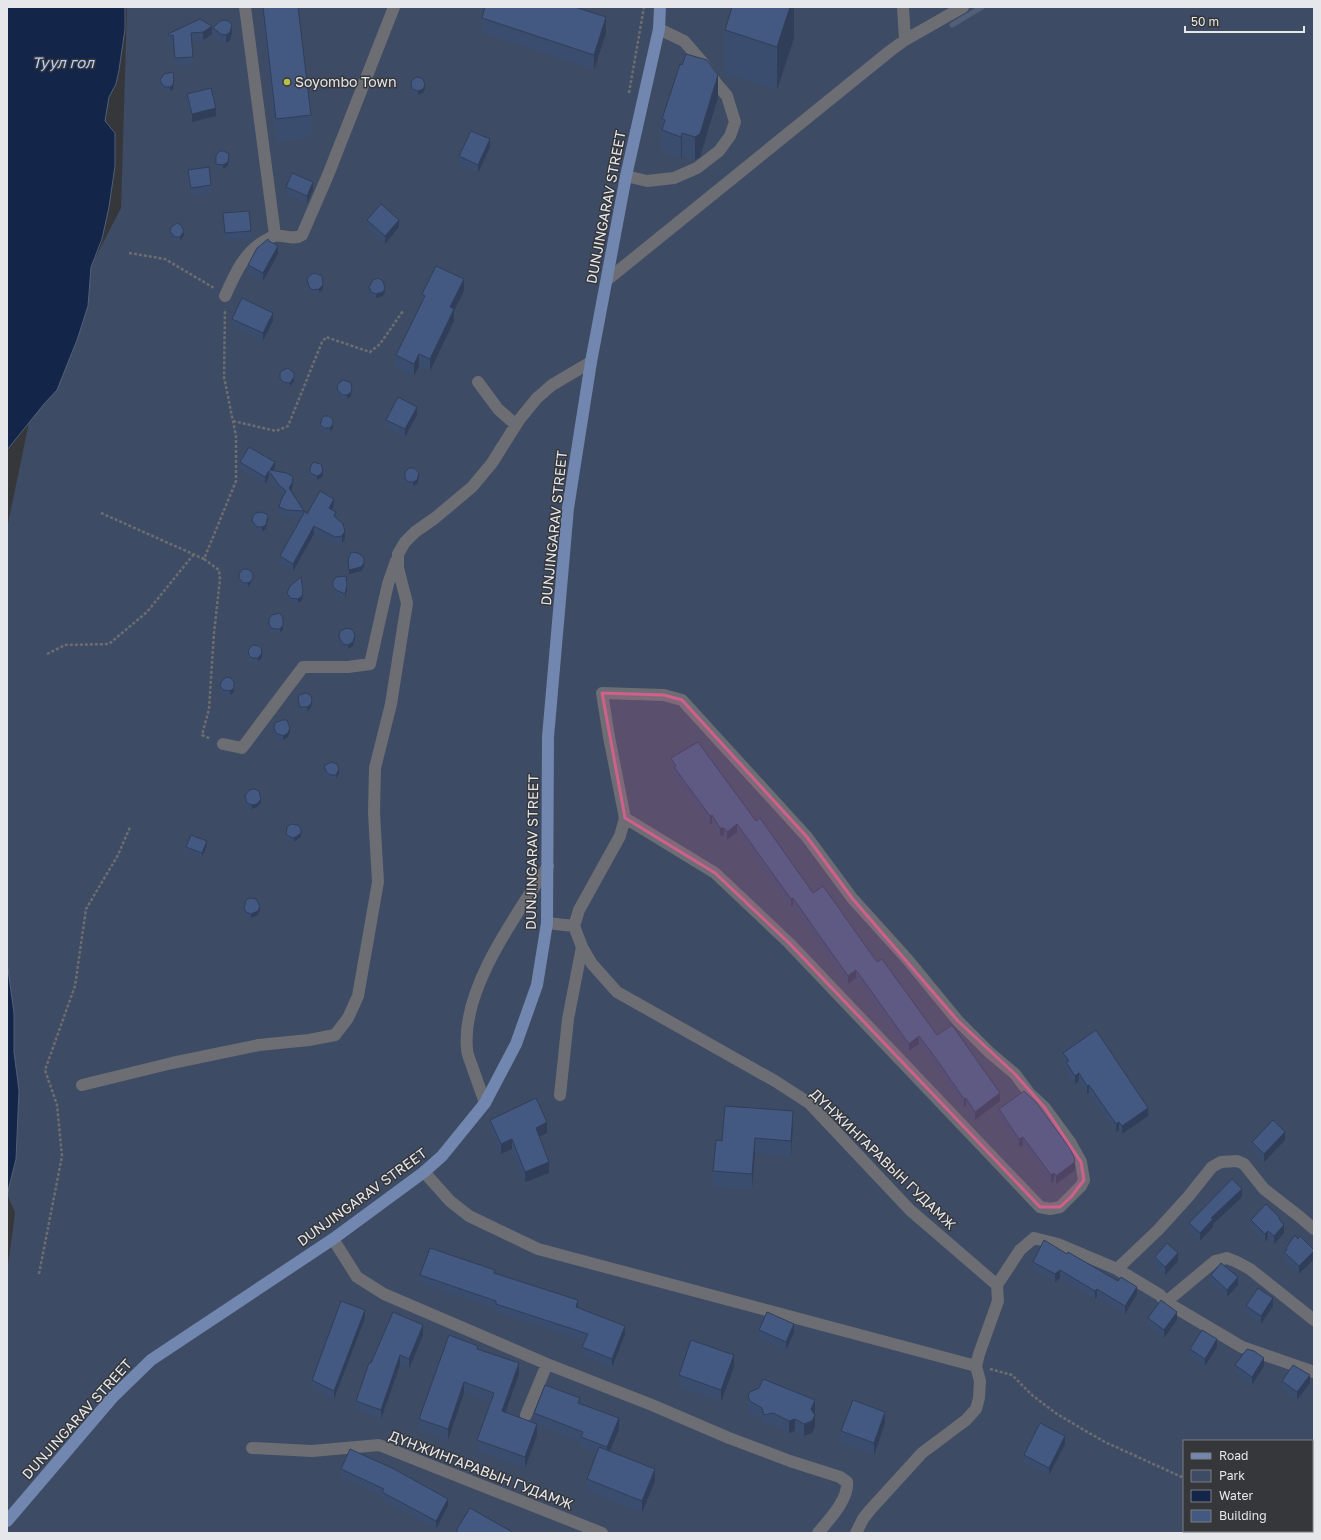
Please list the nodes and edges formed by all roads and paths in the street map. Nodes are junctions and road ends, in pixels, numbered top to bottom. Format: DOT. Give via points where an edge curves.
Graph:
graph roads {
  1 [pos="245,7"];
  2 [pos="394,7"];
  3 [pos="660,7"];
  4 [pos="903,7"];
  5 [pos="963,7"];
  6 [pos="660,29"];
  7 [pos="905,40"];
  8 [pos="626,176"];
  9 [pos="275,236"];
  10 [pos="129,253"];
  11 [pos="607,280"];
  12 [pos="225,296"];
  13 [pos="403,311"];
  14 [pos="591,362"];
  15 [pos="478,382"];
  16 [pos="232,421"];
  17 [pos="516,424"];
  18 [pos="101,513"];
  19 [pos="194,554"];
  20 [pos="398,554"];
  21 [pos="204,559"];
  22 [pos="47,654"];
  23 [pos="223,744"];
  24 [pos="625,818"];
  25 [pos="130,827"];
  26 [pos="548,866"];
  27 [pos="547,923"];
  28 [pos="574,926"];
  29 [pos="582,947"];
  30 [pos="82,1085"];
  31 [pos="560,1096"];
  32 [pos="485,1104"];
  33 [pos="424,1172"];
  34 [pos="1314,1229"];
  35 [pos="333,1239"];
  36 [pos="1117,1269"];
  37 [pos="39,1274"];
  38 [pos="997,1285"];
  39 [pos="1166,1302"];
  40 [pos="1314,1320"];
  41 [pos="547,1364"];
  42 [pos="976,1366"];
  43 [pos="1314,1372"];
  44 [pos="526,1416"];
  45 [pos="252,1448"];
  46 [pos="1183,1478"];
  47 [pos="7,1521"];
  48 [pos="602,1533"];
  49 [pos="818,1533"];
  50 [pos="856,1533"];
  1 -- 9 [label="street"];
  2 -- 9 [label="street" via="302,235"];
  3 -- 6 [label="main road, DUNJINGARAV STREET"];
  4 -- 7 [label="street"];
  5 -- 7 [label="street"];
  6 -- 8 [label="main road, DUNJINGARAV STREET"];
  6 -- 8 [label="street" via="684,41 702,63 727,96 735,122 730,136 719,151 697,168 674,178 647,181"];
  7 -- 11 [label="street"];
  8 -- 11 [label="main road, DUNJINGARAV STREET"];
  9 -- 12 [label="street" via="248,254 236,271"];
  10 -- 12 [label="path" via="165,259"];
  11 -- 14 [label="main road, DUNJINGARAV STREET"];
  12 -- 16 [label="path" via="224,377"];
  13 -- 16 [label="path" via="380,344 370,352 326,337 288,426 276,431"];
  14 -- 17 [label="street" via="552,385 537,398"];
  14 -- 26 [label="main road, DUNJINGARAV STREET" via="568,508 548,737"];
  15 -- 17 [label="street" via="498,409"];
  16 -- 21 [label="path" via="236,436 236,480"];
  17 -- 20 [label="street" via="492,463 472,487 436,518 415,532"];
  18 -- 19 [label="path"];
  19 -- 21 [label="path"];
  19 -- 22 [label="path" via="147,612 109,644 65,645"];
  20 -- 23 [label="street" via="388,584 370,664 348,667 303,666 242,748"];
  20 -- 30 [label="street" via="398,568 407,603 391,704 376,768 374,813 378,882 358,996 348,1018 335,1035 258,1045"];
  21 -- 23 [label="path" via="219,570 220,579 209,709 202,735"];
  24 -- 24 [label="street" via="602,693 664,695 682,700 807,837 852,898 958,1020 1015,1074 1045,1108 1082,1162 1082,1186 1060,1207 1040,1207 783,937 715,873"];
  24 -- 28 [label="street" via="620,836 579,910"];
  25 -- 37 [label="path" via="118,855 86,909 75,986 45,1070 57,1105 62,1156"];
  26 -- 27 [label="main road, DUNJINGARAV STREET"];
  26 -- 32 [label="street" via="507,930 479,983 472,1004 466,1032 467,1050"];
  27 -- 28 [label="street"];
  27 -- 32 [label="main road, DUNJINGARAV STREET" via="536,985 516,1044"];
  28 -- 29 [label="street, ДҮНЖИНГАРАВЫН ГУДАМЖ"];
  29 -- 31 [label="street" via="568,1019"];
  29 -- 38 [label="street, ДҮНЖИНГАРАВЫН ГУДАМЖ" via="592,964 617,992 775,1081 809,1103 910,1210"];
  32 -- 33 [label="main road, DUNJINGARAV STREET" via="442,1156"];
  33 -- 35 [label="main road, DUNJINGARAV STREET"];
  33 -- 42 [label="street" via="450,1201 469,1216 538,1249"];
  34 -- 36 [label="street" via="1264,1189 1244,1164 1221,1162 1212,1167 1184,1202"];
  35 -- 41 [label="street" via="357,1277 384,1294"];
  35 -- 47 [label="main road, DUNJINGARAV STREET" via="151,1360 112,1398"];
  36 -- 38 [label="street" via="1058,1244 1034,1238 1020,1250"];
  36 -- 39 [label="street" via="1160,1295"];
  38 -- 42 [label="street" via="998,1301"];
  39 -- 40 [label="street" via="1215,1261 1227,1258 1250,1269"];
  39 -- 43 [label="street" via="1242,1347"];
  41 -- 44 [label="street"];
  41 -- 49 [label="street" via="729,1438 840,1477 847,1482 846,1493"];
  42 -- 46 [label="path" via="1012,1375 1032,1395 1057,1414 1105,1442"];
  42 -- 50 [label="street" via="980,1381 976,1409 966,1420 922,1454 870,1510"];
  45 -- 48 [label="street, ДҮНЖИНГАРАВЫН ГУДАМЖ" via="312,1451 379,1445"];
}
